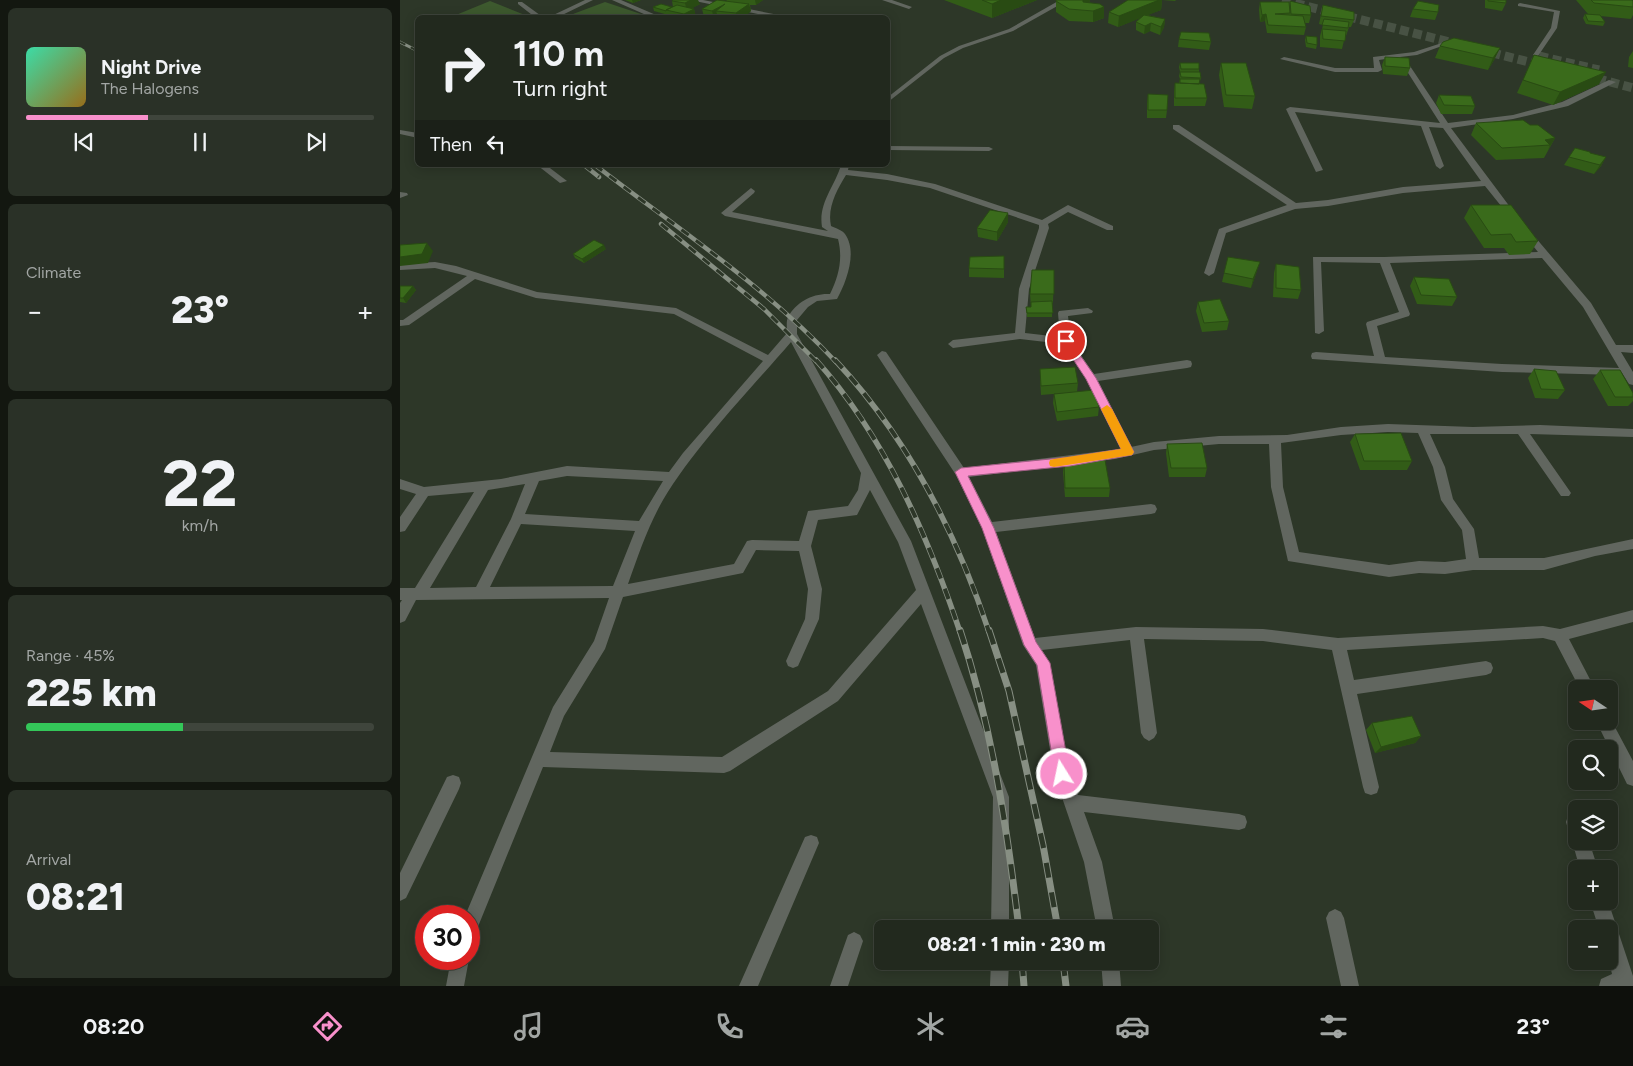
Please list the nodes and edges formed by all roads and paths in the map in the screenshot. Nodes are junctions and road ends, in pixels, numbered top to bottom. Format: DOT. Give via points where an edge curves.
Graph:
graph roads {
  1 [pos="588,0"];
  2 [pos="615,0"];
  3 [pos="693,0"];
  4 [pos="885,0"];
  5 [pos="1065,0"];
  6 [pos="520,3"];
  7 [pos="1520,5"];
  8 [pos="909,7"];
  9 [pos="537,15"];
  10 [pos="556,15"];
  11 [pos="652,15"];
  12 [pos="774,15"];
  13 [pos="1450,42"];
  14 [pos="1536,55"];
  15 [pos="1393,56"];
  16 [pos="1284,59"];
  17 [pos="1612,82"];
  18 [pos="890,98"];
  19 [pos="1424,123"];
  20 [pos="1446,126"];
  21 [pos="1176,127"];
  22 [pos="400,132"];
  23 [pos="415,135"];
  24 [pos="890,148"];
  25 [pos="989,149"];
  26 [pos="1440,166"];
  27 [pos="544,167"];
  28 [pos="844,168"];
  29 [pos="1319,170"];
  30 [pos="563,181"];
  31 [pos="1488,184"];
  32 [pos="751,191"];
  33 [pos="1294,206"];
  34 [pos="1043,223"];
  35 [pos="1110,228"];
  36 [pos="842,237"];
  37 [pos="1544,255"];
  38 [pos="1384,260"];
  39 [pos="400,267"];
  40 [pos="1209,273"];
  41 [pos="474,275"];
  42 [pos="1088,312"];
  43 [pos="400,323"];
  44 [pos="1319,331"];
  45 [pos="792,334"];
  46 [pos="1020,336"];
  47 [pos="1066,341"];
  48 [pos="953,344"];
  49 [pos="1613,348"];
  50 [pos="1633,349"];
  51 [pos="882,355"];
  52 [pos="1316,356"];
  53 [pos="769,360"];
  54 [pos="1381,360"];
  55 [pos="1187,364"];
  56 [pos="1625,371"];
  57 [pos="1091,378"];
  58 [pos="1633,381"];
  59 [pos="1422,429"];
  60 [pos="1521,429"];
  61 [pos="1633,433"];
  62 [pos="1275,439"];
  63 [pos="1128,452"];
  64 [pos="961,472"];
  65 [pos="867,473"];
  66 [pos="672,477"];
  67 [pos="534,478"];
  68 [pos="400,484"];
  69 [pos="484,486"];
  70 [pos="424,492"];
  71 [pos="1566,493"];
  72 [pos="1151,508"];
  73 [pos="517,519"];
  74 [pos="643,526"];
  75 [pos="400,527"];
  76 [pos="988,528"];
  77 [pos="1633,544"];
  78 [pos="804,546"];
  79 [pos="1473,564"];
  80 [pos="618,592"];
  81 [pos="924,592"];
  82 [pos="480,593"];
  83 [pos="410,594"];
  84 [pos="1633,616"];
  85 [pos="400,617"];
  86 [pos="1136,632"];
  87 [pos="1560,635"];
  88 [pos="1338,644"];
  89 [pos="1030,645"];
  90 [pos="793,661"];
  91 [pos="1486,668"];
  92 [pos="1583,680"];
  93 [pos="1348,688"];
  94 [pos="1609,730"];
  95 [pos="1149,733"];
  96 [pos="539,759"];
  97 [pos="1633,778"];
  98 [pos="453,783"];
  99 [pos="1372,787"];
  100 [pos="1073,804"];
  101 [pos="1239,822"];
  102 [pos="811,843"];
  103 [pos="400,892"];
  104 [pos="479,905"];
  105 [pos="1335,918"];
  106 [pos="1000,920"];
  107 [pos="1104,920"];
  108 [pos="854,941"];
  109 [pos="458,970"];
  110 [pos="1000,970"];
  111 [pos="1111,970"];
  112 [pos="1617,970"];
  113 [pos="1620,983"];
  114 [pos="456,986"];
  115 [pos="748,986"];
  116 [pos="839,986"];
  117 [pos="999,986"];
  118 [pos="1112,986"];
  119 [pos="1350,986"];
  1 -- 10 [label="street"];
  2 -- 11 [label="street"];
  3 -- 12 [label="street"];
  4 -- 8 [label="street"];
  5 -- 18 [label="street" via="1011,30 942,57"];
  6 -- 9 [label="street"];
  7 -- 14 [label="street" via="1557,11 1554,28"];
  13 -- 15 [label="street" via="1415,54"];
  15 -- 16 [label="street" via="1375,58 1378,70 1335,70"];
  15 -- 20 [label="street" via="1406,64"];
  17 -- 20 [label="street" via="1565,104 1513,117"];
  19 -- 20 [label="street"];
  19 -- 26 [label="street"];
  19 -- 29 [label="street" via="1290,109"];
  20 -- 31 [label="street"];
  21 -- 33 [label="street"];
  22 -- 23 [label="street"];
  24 -- 25 [label="street"];
  27 -- 30 [label="street"];
  28 -- 34 [label="street" via="932,186"];
  28 -- 36 [label="street" via="824,220 827,227"];
  31 -- 33 [label="street" via="1403,190"];
  31 -- 37 [label="street"];
  32 -- 36 [label="street" via="725,213"];
  33 -- 40 [label="street" via="1222,231"];
  34 -- 35 [label="street" via="1068,208"];
  34 -- 46 [label="street" via="1024,289"];
  36 -- 45 [label="street" via="846,250 842,279 832,297 820,296 805,304 792,319"];
  37 -- 38 [label="street"];
  37 -- 49 [label="street" via="1587,305"];
  38 -- 44 [label="street" via="1316,258"];
  38 -- 54 [label="street" via="1405,314 1371,324"];
  39 -- 41 [label="street" via="435,265"];
  41 -- 43 [label="street" via="405,323"];
  41 -- 53 [label="street" via="536,295 676,311"];
  42 -- 47 [label="street" via="1063,312"];
  45 -- 53 [label="street"];
  45 -- 65 [label="street"];
  46 -- 47 [label="street"];
  46 -- 48 [label="street"];
  47 -- 57 [label="street"];
  49 -- 50 [label="street"];
  49 -- 56 [label="street"];
  51 -- 64 [label="street"];
  52 -- 54 [label="street"];
  53 -- 66 [label="street"];
  54 -- 56 [label="street" via="1502,368"];
  55 -- 57 [label="street"];
  56 -- 58 [label="street"];
  57 -- 63 [label="street"];
  59 -- 60 [label="street"];
  59 -- 62 [label="street" via="1341,431"];
  59 -- 79 [label="street" via="1439,466 1447,500 1468,529"];
  60 -- 61 [label="street"];
  60 -- 71 [label="street"];
  62 -- 63 [label="street" via="1219,440 1154,446"];
  62 -- 79 [label="street" via="1276,487 1293,557 1390,571"];
  63 -- 64 [label="street"];
  64 -- 76 [label="street"];
  65 -- 78 [label="street" via="864,491 852,511 813,514"];
  65 -- 81 [label="street" via="904,541"];
  66 -- 67 [label="street" via="567,471"];
  66 -- 74 [label="street"];
  67 -- 69 [label="street"];
  67 -- 73 [label="street"];
  68 -- 70 [label="street"];
  69 -- 70 [label="street"];
  69 -- 83 [label="street"];
  70 -- 75 [label="street"];
  72 -- 76 [label="street"];
  73 -- 74 [label="street"];
  73 -- 82 [label="street"];
  74 -- 80 [label="street"];
  76 -- 89 [label="street"];
  77 -- 79 [label="street" via="1544,564"];
  78 -- 80 [label="street" via="752,545 738,568"];
  78 -- 90 [label="street" via="815,589 812,619"];
  80 -- 82 [label="street"];
  80 -- 96 [label="street" via="600,644 558,712"];
  81 -- 96 [label="street" via="833,696 724,766"];
  81 -- 106 [label="street" via="1001,797"];
  82 -- 83 [label="street"];
  83 -- 85 [label="street"];
  84 -- 87 [label="street"];
  86 -- 88 [label="street" via="1263,635"];
  86 -- 89 [label="street"];
  86 -- 95 [label="street"];
  87 -- 88 [label="street" via="1543,632"];
  87 -- 92 [label="street"];
  88 -- 93 [label="street"];
  89 -- 100 [label="street" via="1043,663 1062,774"];
  91 -- 93 [label="street"];
  93 -- 99 [label="street"];
  94 -- 97 [label="street"];
  96 -- 104 [label="street"];
  98 -- 103 [label="street"];
  100 -- 101 [label="street"];
  100 -- 107 [label="street" via="1093,862"];
  102 -- 115 [label="street"];
  105 -- 119 [label="street"];
  108 -- 116 [label="street"];
  109 -- 114 [label="street"];
  110 -- 117 [label="street"];
  111 -- 118 [label="street"];
  112 -- 113 [label="street"];
}
